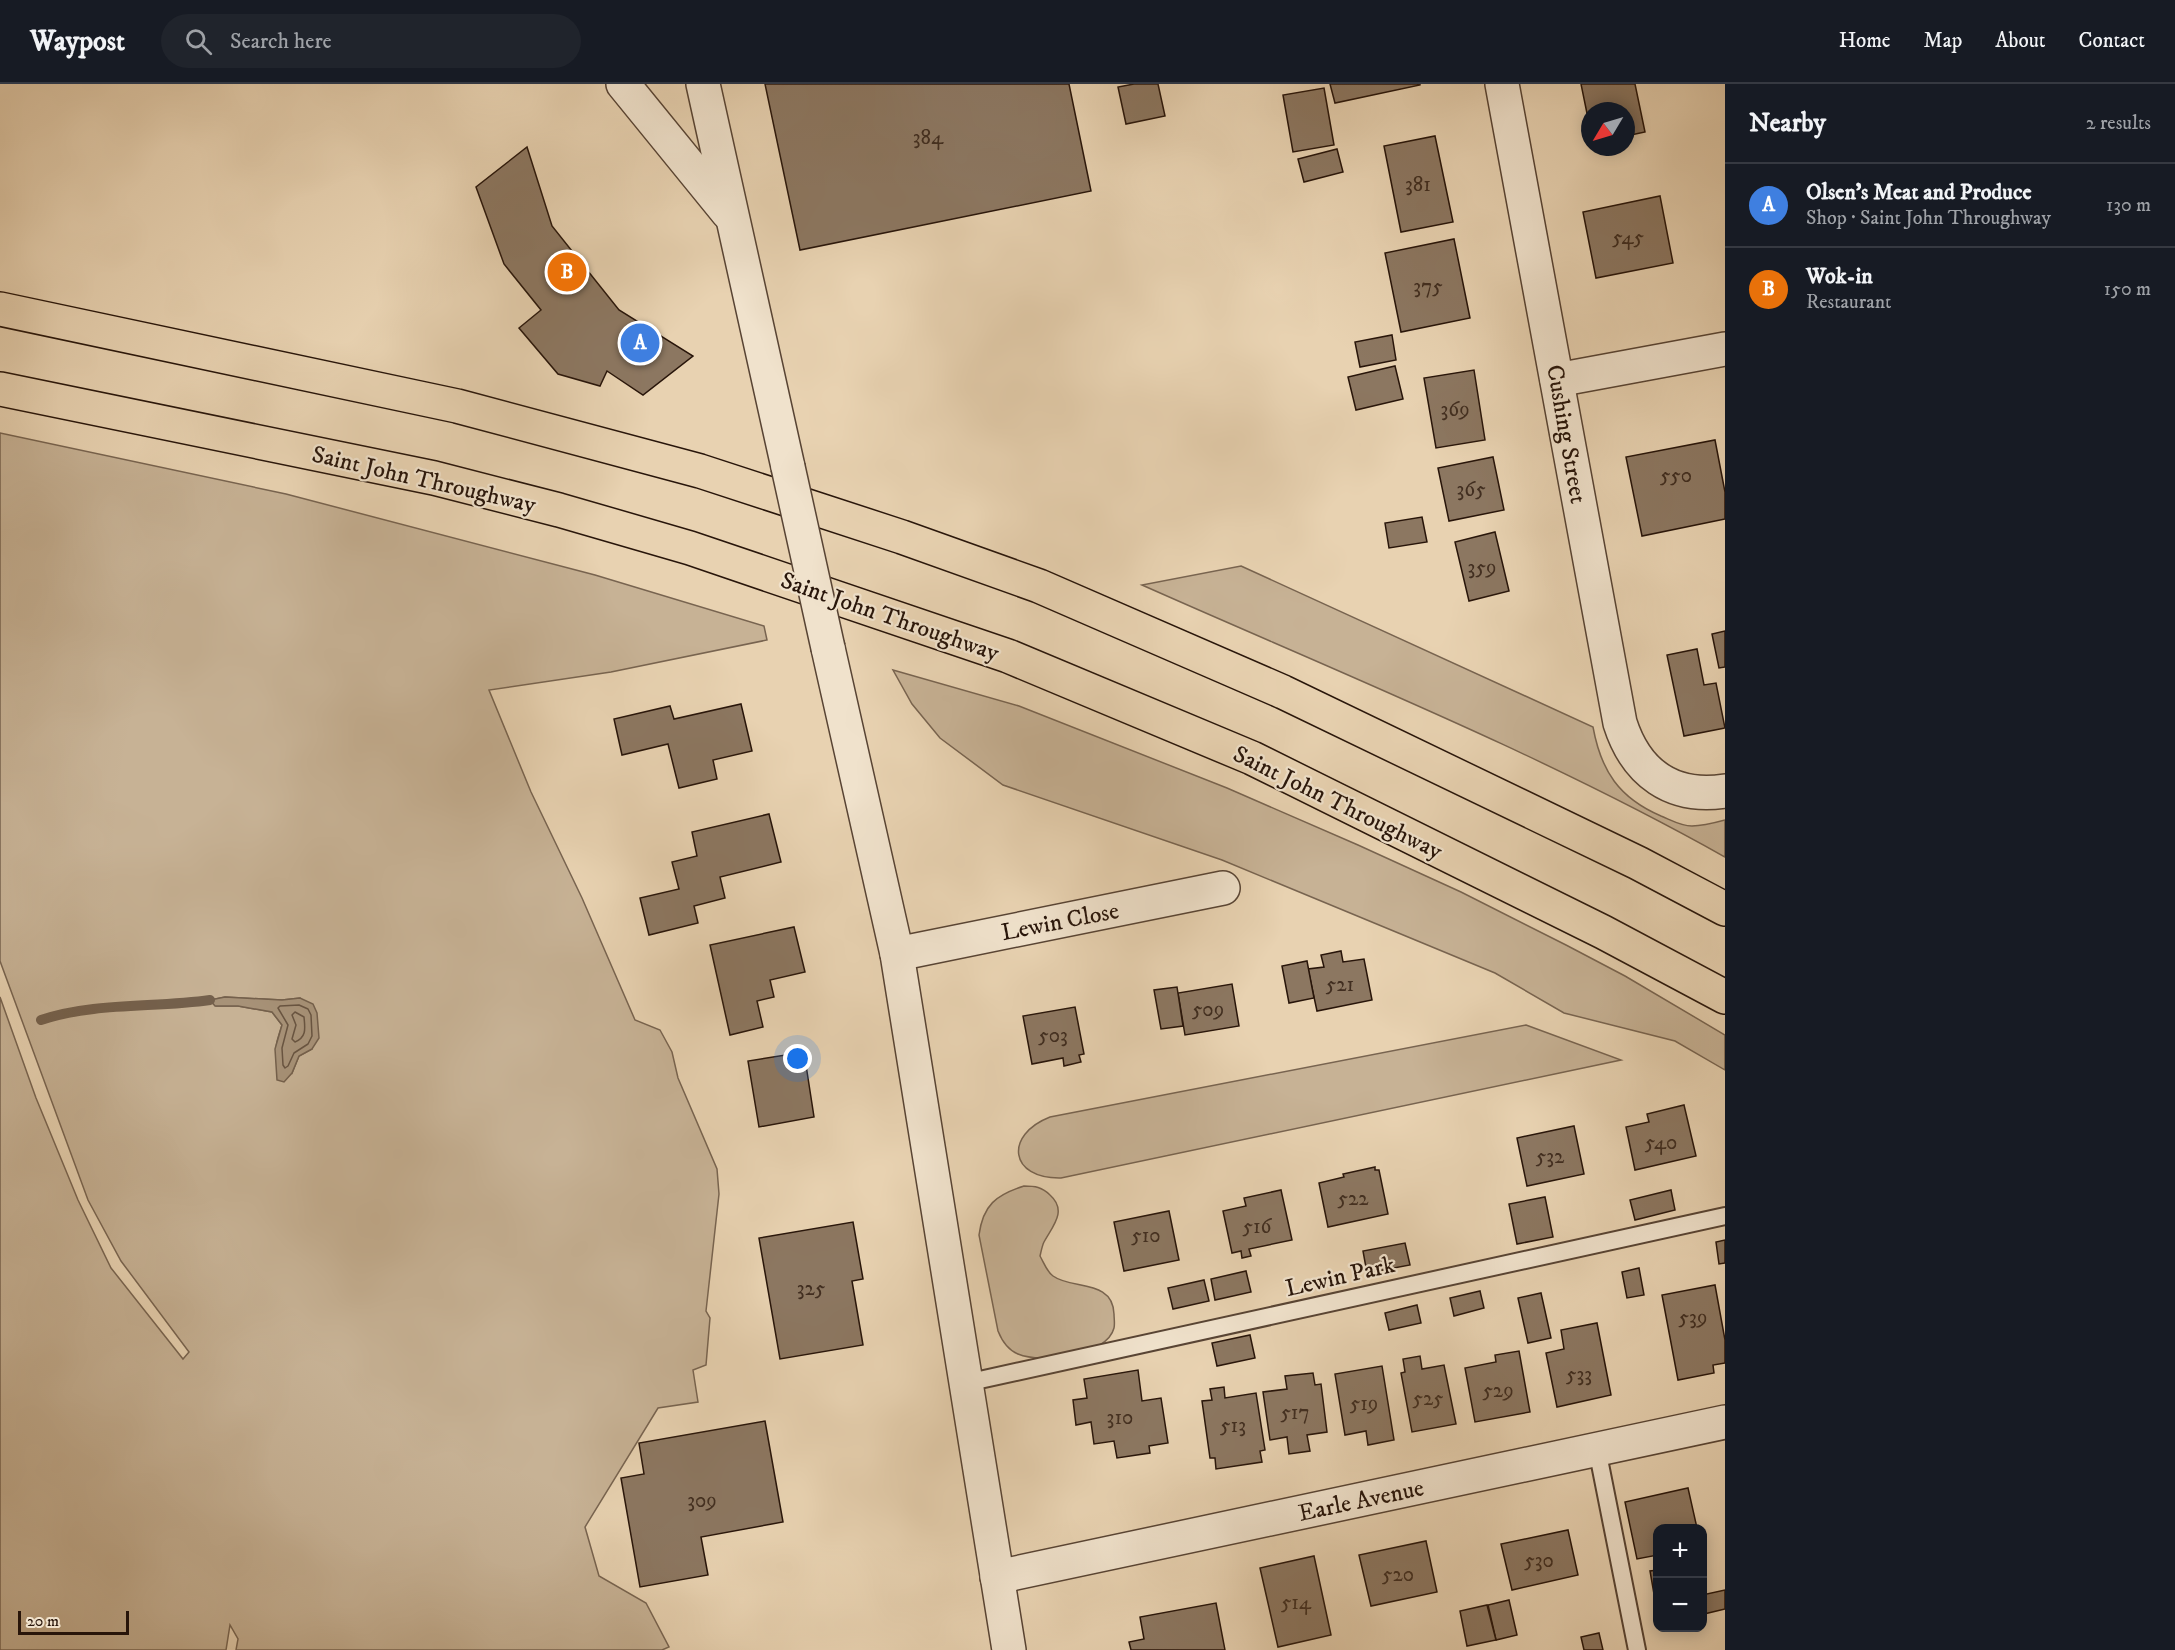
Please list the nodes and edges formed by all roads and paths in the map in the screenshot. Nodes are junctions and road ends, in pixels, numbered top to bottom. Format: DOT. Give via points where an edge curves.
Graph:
graph roads {
  1 [pos="623,84"];
  2 [pos="703,84"];
  3 [pos="1502,84"];
  4 [pos="733,219"];
  5 [pos="0,309"];
  6 [pos="1725,349"];
  7 [pos="1557,380"];
  8 [pos="0,389"];
  9 [pos="1725,791"];
  10 [pos="1223,888"];
  11 [pos="1725,909"];
  12 [pos="897,954"];
  13 [pos="1725,997"];
  14 [pos="1725,1216"];
  15 [pos="966,1383"];
  16 [pos="1725,1422"];
  17 [pos="1597,1449"];
  18 [pos="997,1577"];
  19 [pos="1009,1650"];
  20 [pos="1637,1650"];
  1 -- 4 [label="street"];
  2 -- 4 [label="street"];
  3 -- 7 [label="street, Cushing Street"];
  4 -- 12 [label="street, bridge"];
  5 -- 11 [label="highway" via="457,406 700,471 902,537 1039,586 1283,692"];
  6 -- 7 [label="street"];
  7 -- 9 [label="street, Cushing Street" via="1620,723 1633,753 1652,776 1685,792"];
  8 -- 13 [label="highway, Saint John Throughway" via="434,478 559,510 690,548 1008,656 1252,758"];
  10 -- 12 [label="street, Lewin Close"];
  12 -- 15 [label="street"];
  14 -- 15 [label="lane, Lewin Park"];
  15 -- 18 [label="street"];
  16 -- 17 [label="street, Earle Avenue"];
  17 -- 18 [label="street, Earle Avenue"];
  17 -- 20 [label="lane"];
  18 -- 19 [label="street"];
}
